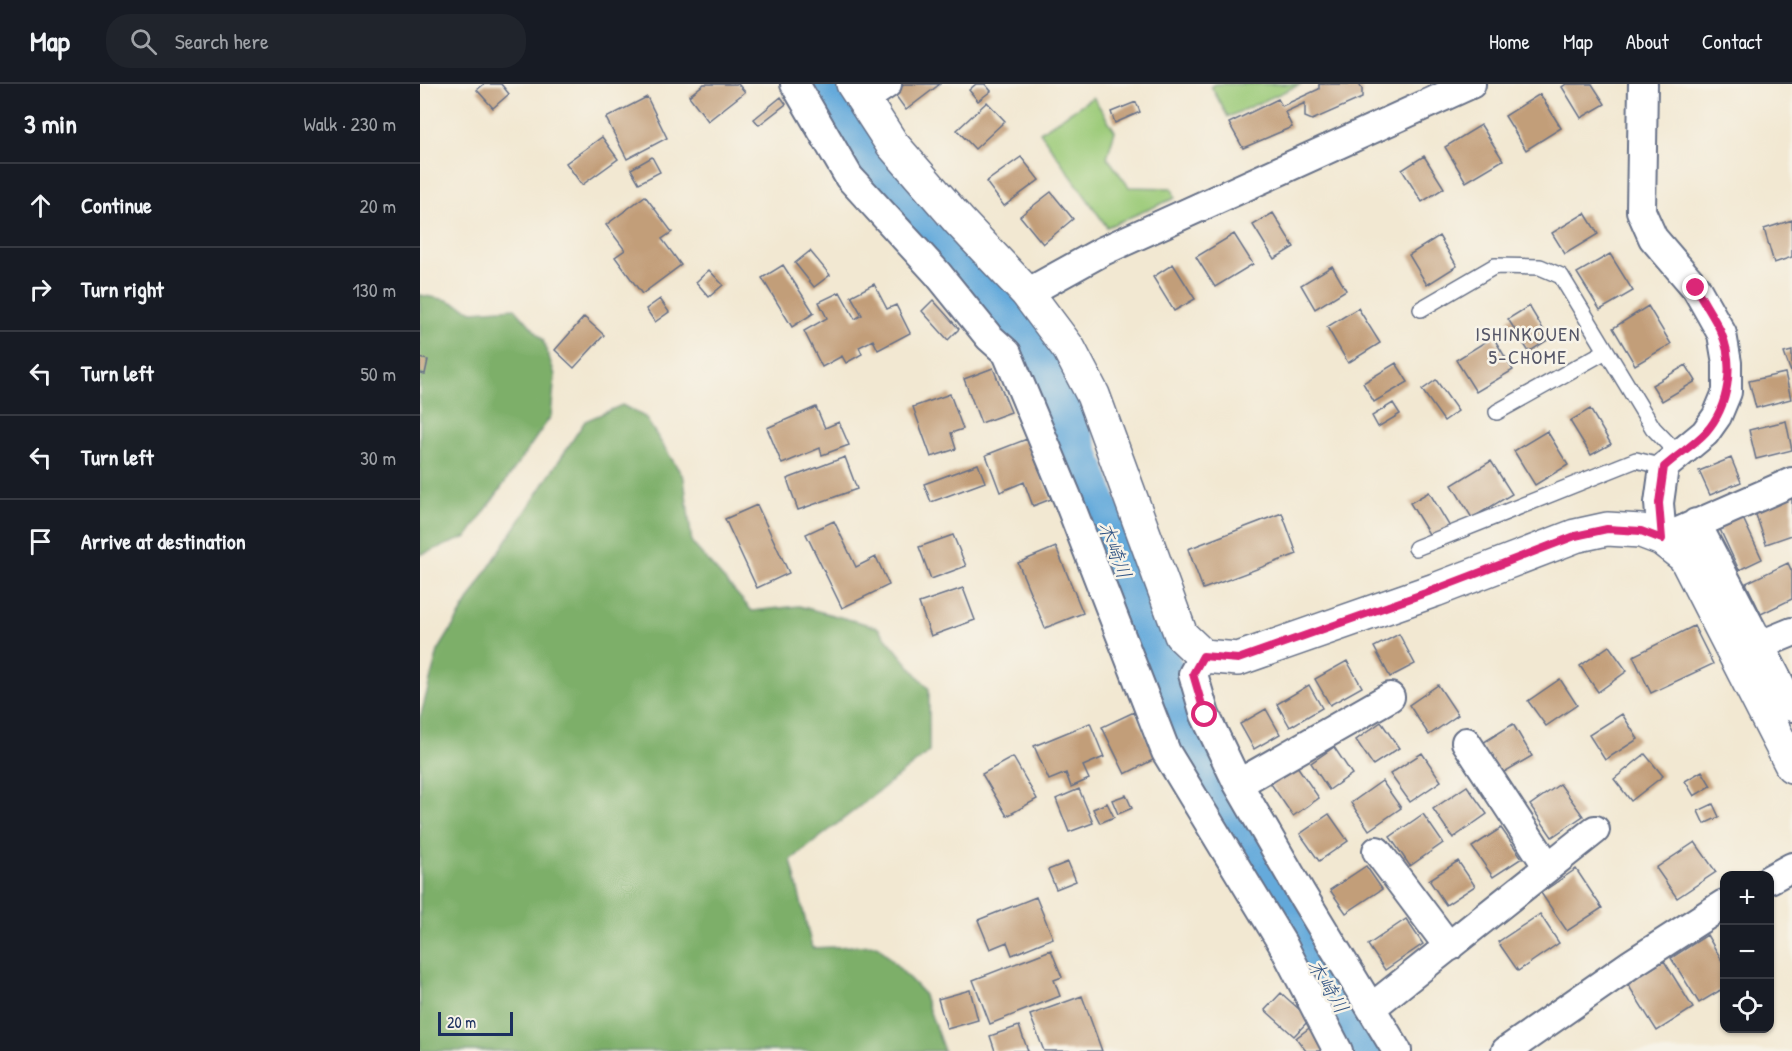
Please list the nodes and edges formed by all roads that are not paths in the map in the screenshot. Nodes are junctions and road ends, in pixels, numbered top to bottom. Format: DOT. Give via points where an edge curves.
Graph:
graph roads {
  1 [pos="795,84"];
  2 [pos="1471,84"];
  3 [pos="1642,84"];
  4 [pos="868,89"];
  5 [pos="1027,293"];
  6 [pos="1421,309"];
  7 [pos="1606,351"];
  8 [pos="1497,412"];
  9 [pos="1671,460"];
  10 [pos="1792,483"];
  11 [pos="1696,523"];
  12 [pos="1662,539"];
  13 [pos="1416,548"];
  14 [pos="1792,632"];
  15 [pos="1747,650"];
  16 [pos="1203,656"];
  17 [pos="1390,697"];
  18 [pos="1792,707"];
  19 [pos="1466,742"];
  20 [pos="1792,766"];
  21 [pos="1238,784"];
  22 [pos="1594,830"];
  23 [pos="1377,851"];
  24 [pos="1548,867"];
  25 [pos="1792,867"];
  26 [pos="1774,877"];
  27 [pos="1720,907"];
  28 [pos="1449,947"];
  29 [pos="1371,1008"];
  30 [pos="1338,1051"];
  31 [pos="1397,1051"];
  32 [pos="1506,1051"];
  1 -- 30 [label="street" via="849,177 1007,353 1166,752 1282,943"];
  2 -- 5 [label="street" via="1103,251"];
  3 -- 9 [label="street" via="1641,211 1653,238 1696,288 1722,334 1727,363 1727,392 1717,416 1705,433"];
  4 -- 5 [label="street" via="892,144"];
  5 -- 16 [label="street" via="1069,349 1093,396 1182,635"];
  6 -- 7 [label="lane" via="1495,267 1540,267 1561,276"];
  7 -- 8 [label="lane"];
  7 -- 9 [label="lane"];
  9 -- 12 [label="street" via="1659,503"];
  9 -- 13 [label="lane" via="1636,460"];
  10 -- 11 [label="street"];
  11 -- 12 [label="street"];
  11 -- 15 [label="street"];
  12 -- 15 [label="street" via="1685,557"];
  12 -- 16 [label="street" via="1641,531 1607,529 1575,536 1238,659"];
  14 -- 15 [label="street"];
  15 -- 18 [label="street"];
  15 -- 20 [label="street"];
  16 -- 21 [label="street" via="1193,674 1205,715"];
  17 -- 21 [label="street"];
  19 -- 24 [label="street"];
  21 -- 29 [label="street"];
  22 -- 24 [label="street"];
  23 -- 28 [label="street"];
  24 -- 28 [label="street"];
  25 -- 26 [label="street"];
  27 -- 32 [label="street"];
  28 -- 29 [label="street"];
  29 -- 31 [label="street"];
}
